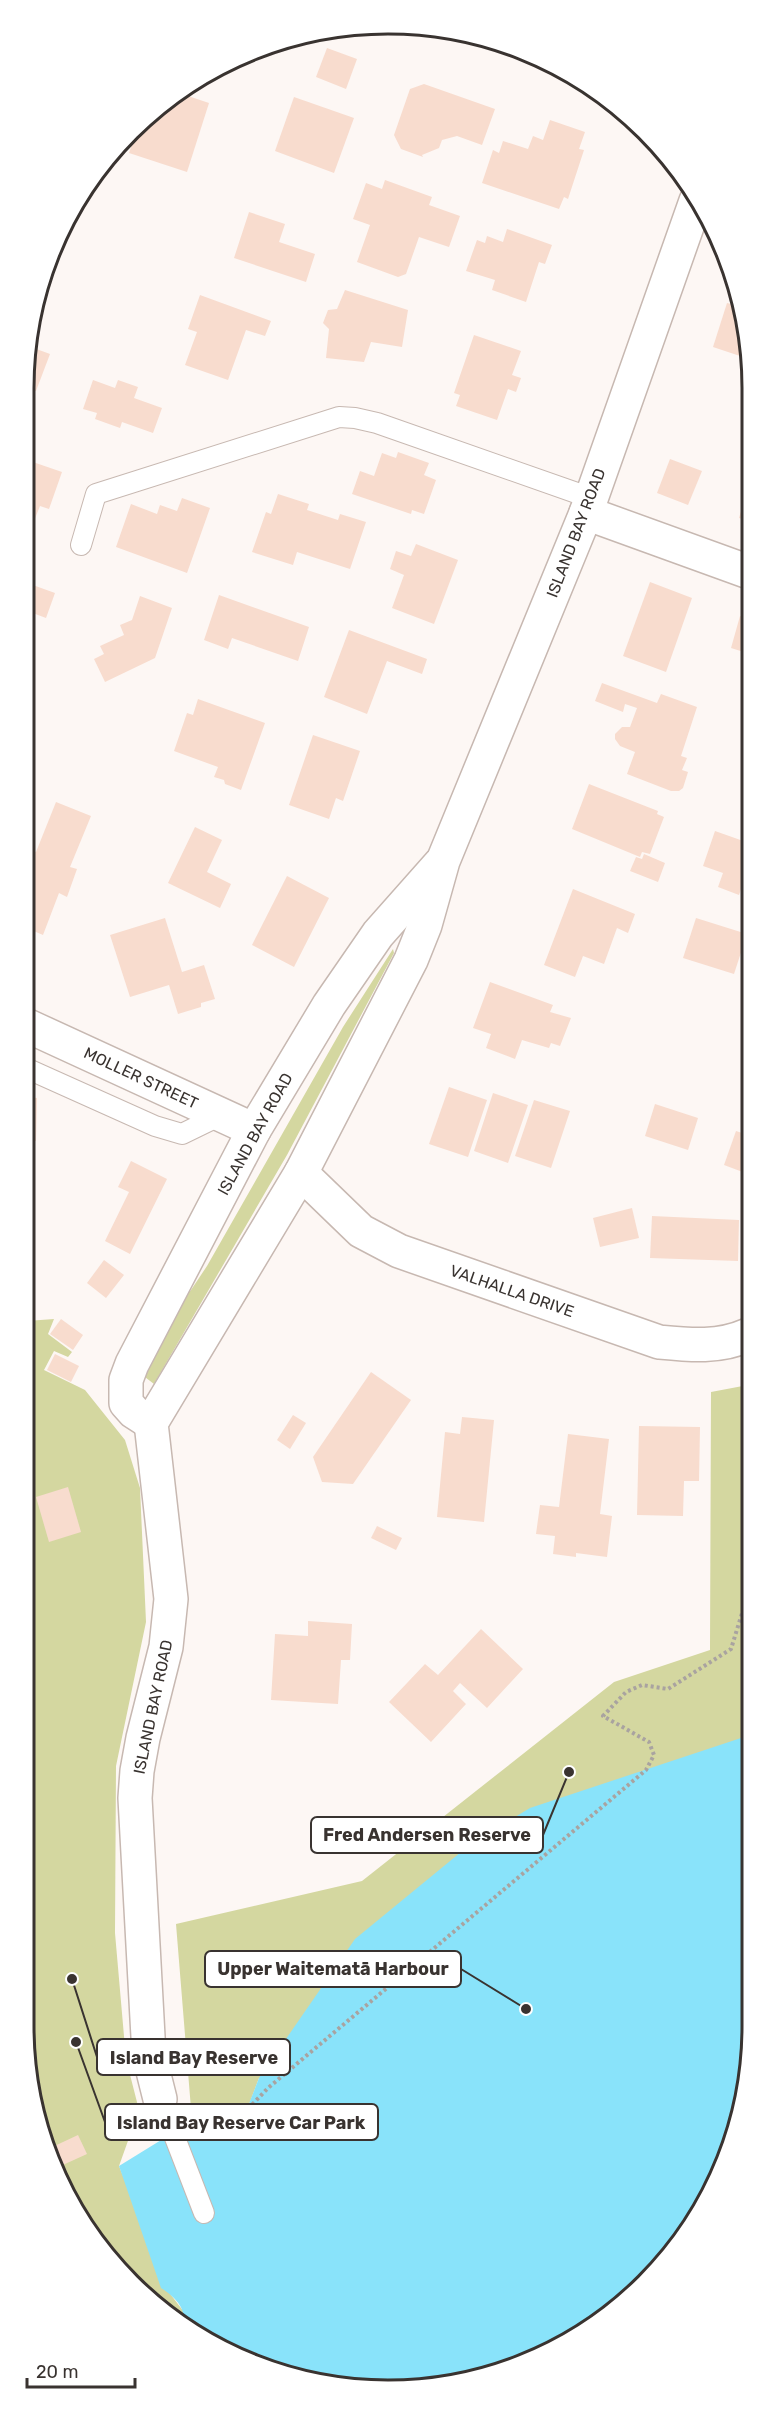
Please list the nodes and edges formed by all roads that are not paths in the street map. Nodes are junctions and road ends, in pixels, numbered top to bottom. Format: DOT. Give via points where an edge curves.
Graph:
graph roads {
  1 [pos="693,209"];
  2 [pos="589,505"];
  3 [pos="81,544"];
  4 [pos="742,569"];
  5 [pos="443,861"];
  6 [pos="34,1029"];
  7 [pos="34,1073"];
  8 [pos="221,1115"];
  9 [pos="254,1130"];
  10 [pos="301,1173"];
  11 [pos="742,1338"];
  12 [pos="152,1423"];
  13 [pos="160,2099"];
  14 [pos="204,2213"];
  1 -- 2 [label="street, ISLAND BAY ROAD"];
  2 -- 3 [label="lane" via="377,423 339,417 96,494"];
  2 -- 4 [label="street"];
  2 -- 5 [label="street, ISLAND BAY ROAD"];
  5 -- 9 [label="street, ISLAND BAY ROAD" via="378,934 329,1005"];
  5 -- 10 [label="street, ISLAND BAY ROAD" via="411,960"];
  6 -- 8 [label="street, MOLLER STREET"];
  7 -- 8 [label="lane" via="182,1134"];
  8 -- 9 [label="street, MOLLER STREET"];
  9 -- 12 [label="street, ISLAND BAY ROAD" via="126,1380 126,1403"];
  10 -- 11 [label="street, VALHALLA DRIVE" via="361,1231 399,1251 659,1342 697,1346"];
  10 -- 12 [label="street, ISLAND BAY ROAD"];
  12 -- 13 [label="street, ISLAND BAY ROAD" via="171,1599 166,1647 141,1749 135,1798 149,2055"];
  13 -- 14 [label="lane"];
}
